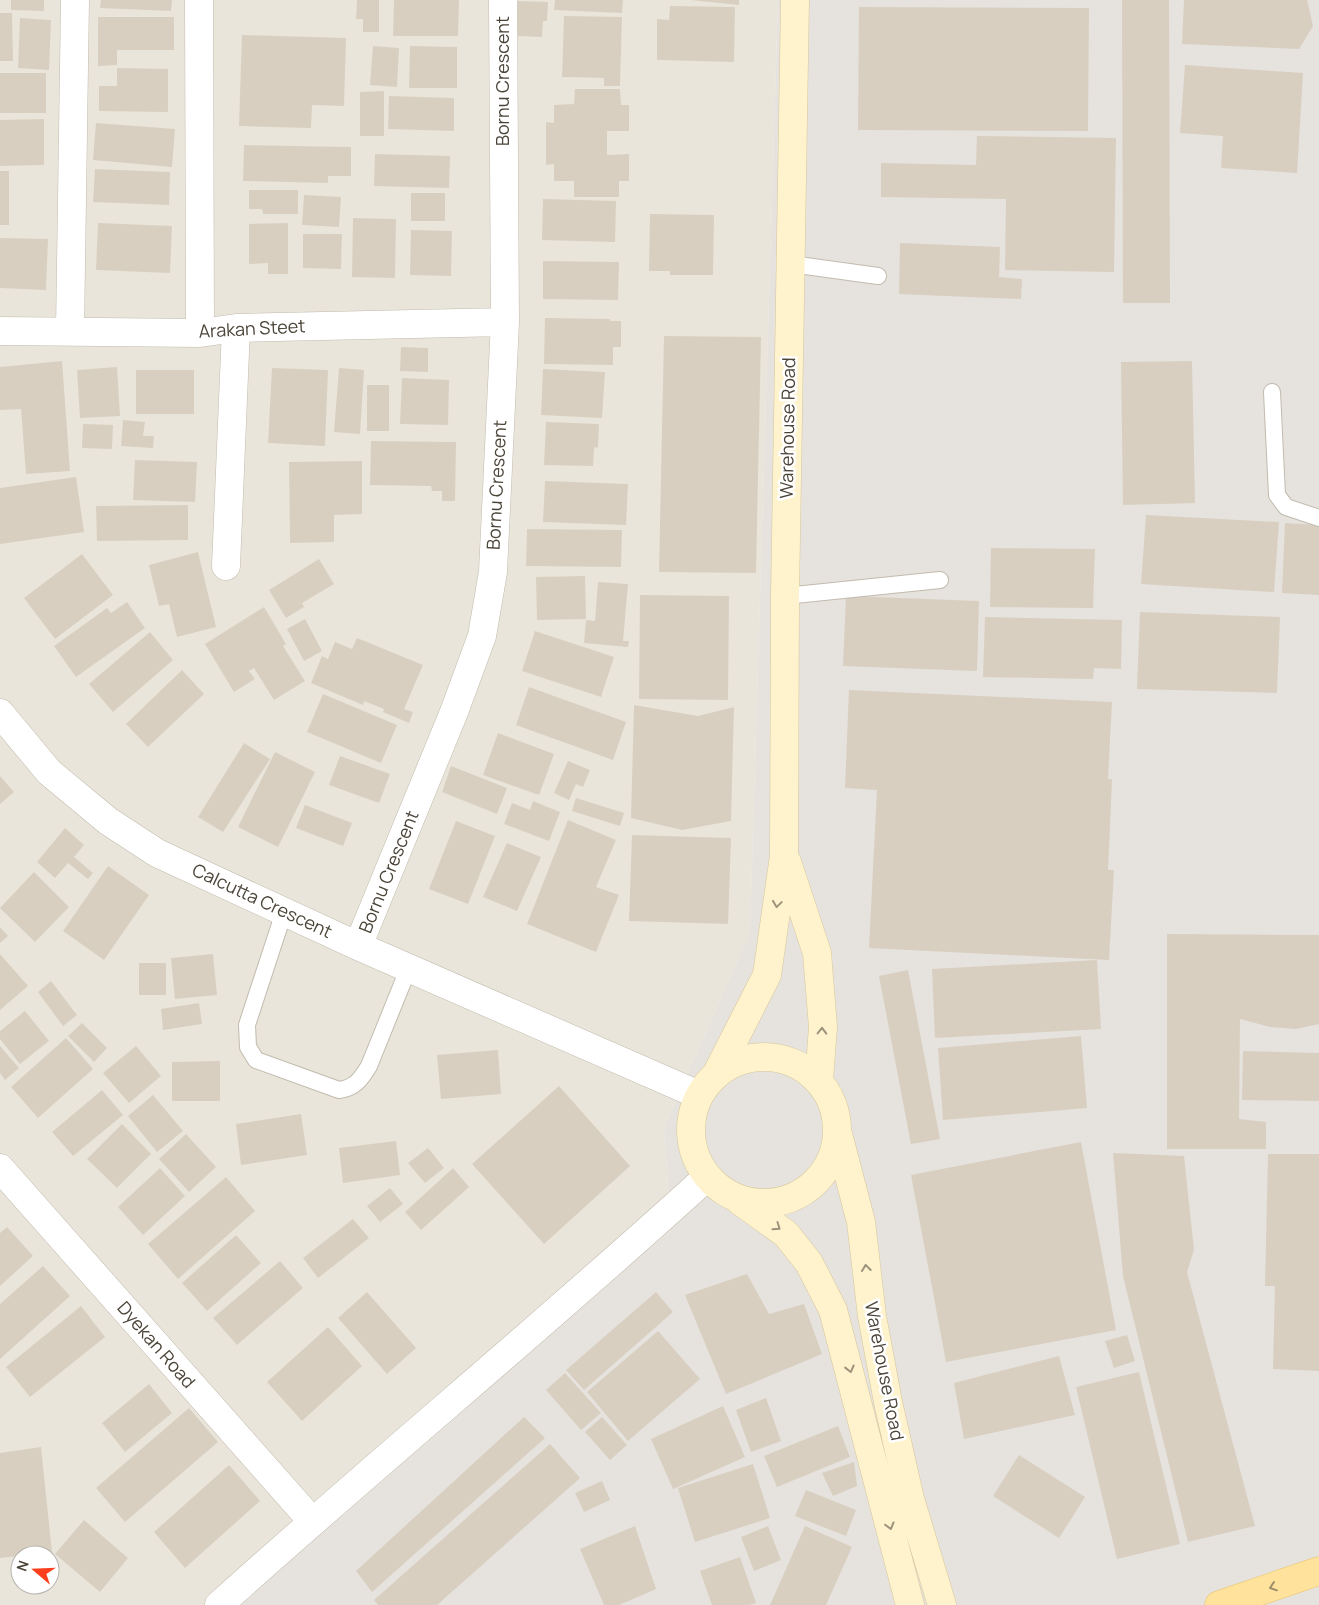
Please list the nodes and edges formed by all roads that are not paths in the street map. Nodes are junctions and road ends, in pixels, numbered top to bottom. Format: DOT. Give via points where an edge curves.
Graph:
graph roads {
  1 [pos="74,0"];
  2 [pos="199,0"];
  3 [pos="503,0"];
  4 [pos="795,0"];
  5 [pos="791,264"];
  6 [pos="878,276"];
  7 [pos="505,322"];
  8 [pos="236,328"];
  9 [pos="0,330"];
  10 [pos="70,331"];
  11 [pos="200,333"];
  12 [pos="1272,392"];
  13 [pos="1319,518"];
  14 [pos="226,566"];
  15 [pos="940,580"];
  16 [pos="785,596"];
  17 [pos="0,713"];
  18 [pos="784,856"];
  19 [pos="284,912"];
  20 [pos="358,946"];
  21 [pos="408,967"];
  22 [pos="717,1073"];
  23 [pos="819,1080"];
  24 [pos="699,1095"];
  25 [pos="838,1134"];
  26 [pos="0,1168"];
  27 [pos="707,1177"];
  28 [pos="737,1199"];
  29 [pos="312,1521"];
  30 [pos="1319,1571"];
  31 [pos="219,1605"];
  32 [pos="910,1605"];
  33 [pos="942,1605"];
  34 [pos="1220,1605"];
  1 -- 10 [label="street"];
  2 -- 11 [label="street"];
  3 -- 7 [label="street, Bornu Crescent"];
  4 -- 5 [label="main road, Warehouse Road"];
  5 -- 6 [label="lane"];
  5 -- 16 [label="main road, Warehouse Road"];
  7 -- 8 [label="street, Arakan Steet"];
  7 -- 20 [label="street, Bornu Crescent" via="493,572 482,636"];
  8 -- 11 [label="street, Arakan Steet"];
  8 -- 14 [label="street"];
  9 -- 10 [label="street, Arakan Steet"];
  10 -- 11 [label="street, Arakan Steet"];
  12 -- 13 [label="lane" via="1277,496 1286,507"];
  15 -- 16 [label="lane"];
  16 -- 18 [label="main road, Warehouse Road"];
  17 -- 19 [label="street, Calcutta Crescent" via="49,772 108,821 157,853"];
  18 -- 22 [label="main road, Warehouse Road, one-way" via="767,975"];
  23 -- 18 [label="main road, Warehouse Road, one-way" via="823,1027 817,953"];
  19 -- 20 [label="street, Calcutta Crescent"];
  19 -- 21 [label="lane" via="247,1025 248,1047 256,1060 268,1066 339,1090 349,1089 360,1081 369,1066"];
  20 -- 21 [label="street, Calcutta Crescent"];
  21 -- 24 [label="street, Calcutta Crescent"];
  22 -- 23 [label="main road" via="744,1058 771,1056 798,1063"];
  22 -- 24 [label="main road"];
  23 -- 25 [label="main road" via="834,1105"];
  24 -- 27 [label="main road" via="691,1115 691,1137 696,1158"];
  25 -- 28 [label="main road" via="833,1157 821,1177 804,1192 783,1201 760,1204"];
  33 -- 25 [label="main road, Warehouse Road, one-way" via="910,1499 888,1402 872,1316 861,1222"];
  26 -- 29 [label="street, Dyekan Road"];
  27 -- 28 [label="main road"];
  27 -- 29 [label="street" via="520,1344"];
  28 -- 32 [label="main road, Warehouse Road, one-way" via="786,1234 809,1263 833,1310"];
  29 -- 31 [label="street"];
  30 -- 34 [label="main road, one-way"];
}
